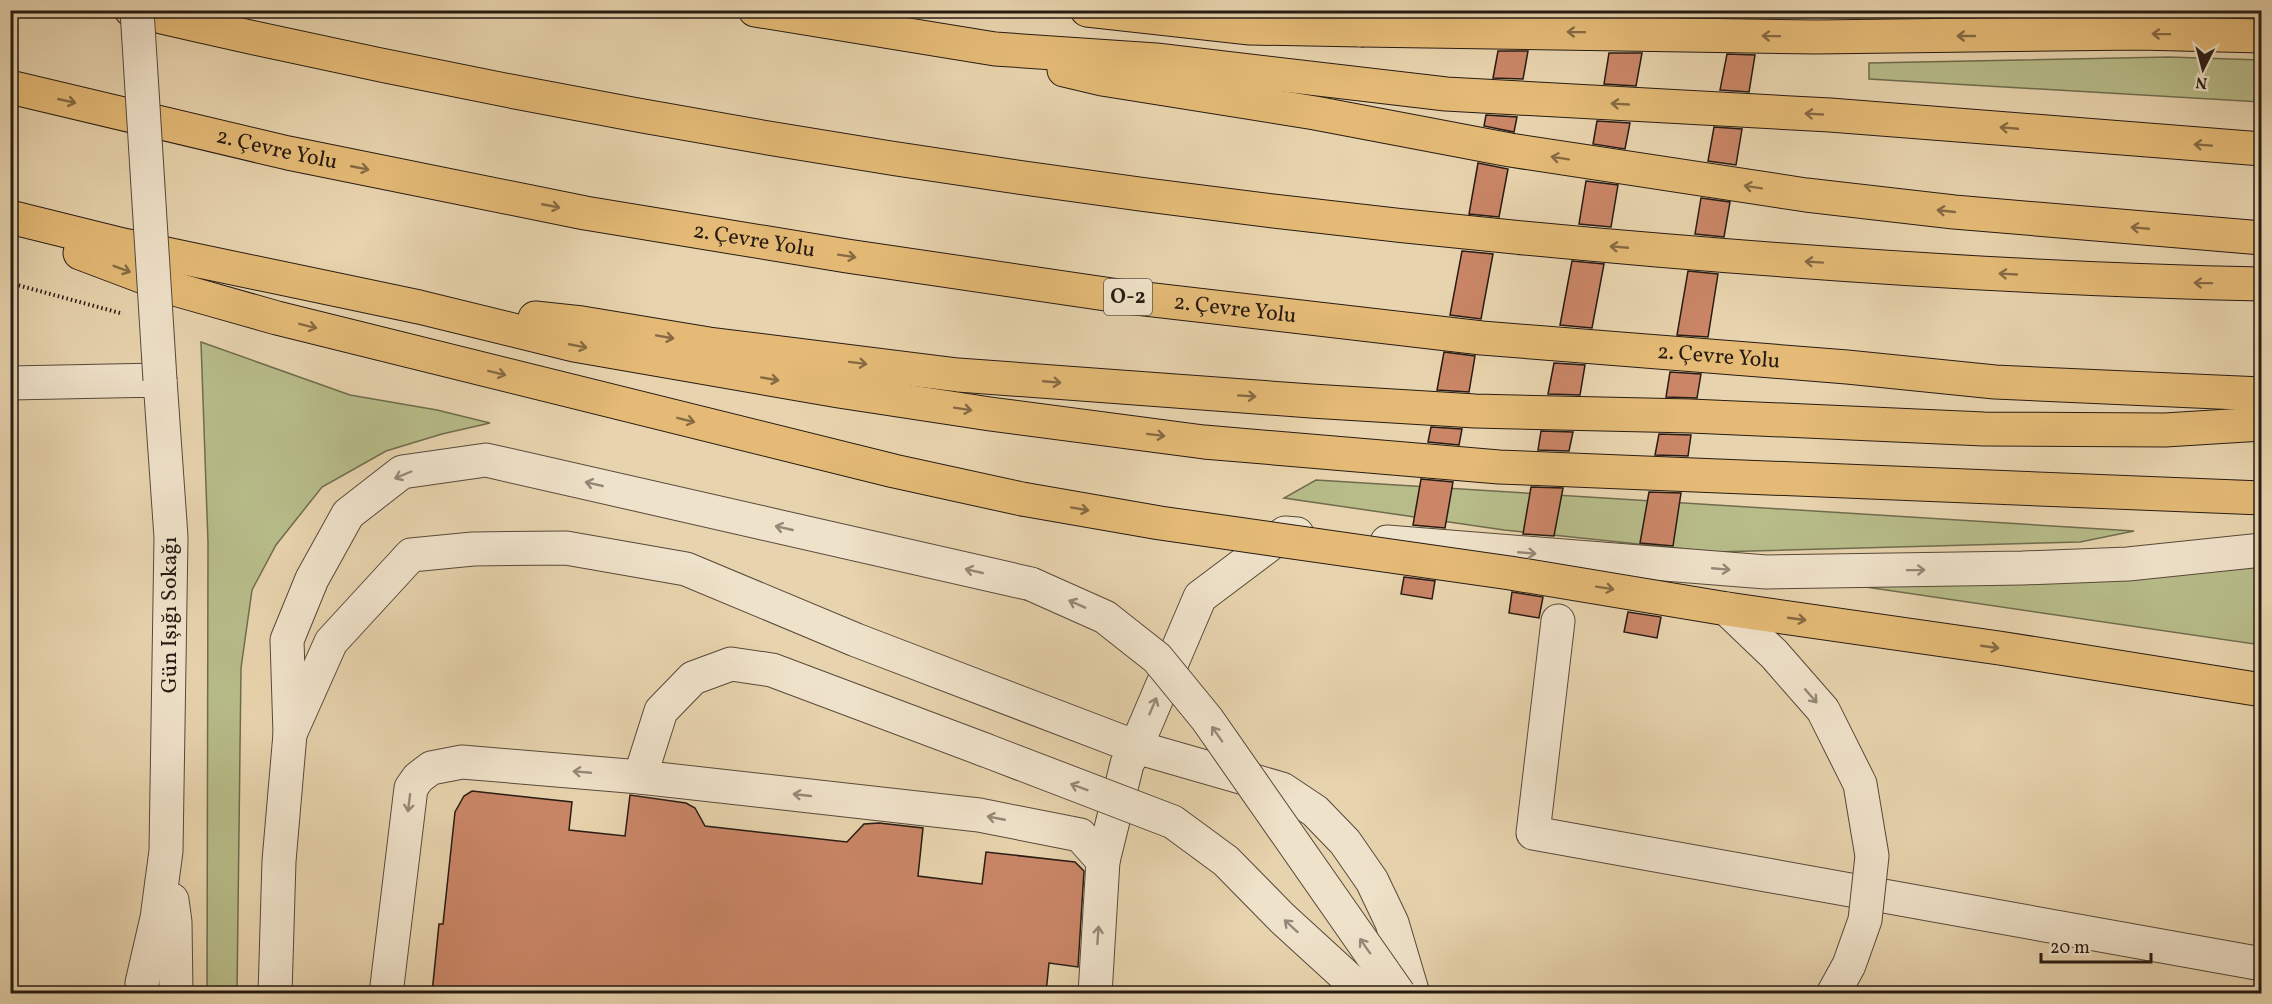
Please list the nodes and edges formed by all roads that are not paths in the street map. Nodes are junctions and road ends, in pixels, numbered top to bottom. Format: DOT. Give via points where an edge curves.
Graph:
graph roads {
  1 [pos="131,10"];
  2 [pos="137,10"];
  3 [pos="755,10"];
  4 [pos="1087,10"];
  5 [pos="2262,36"];
  6 [pos="995,49"];
  7 [pos="10,87"];
  8 [pos="2262,149"];
  9 [pos="11,217"];
  10 [pos="2262,238"];
  11 [pos="2262,284"];
  12 [pos="419,307"];
  13 [pos="160,380"];
  14 [pos="10,383"];
  15 [pos="2262,394"];
  16 [pos="2262,424"];
  17 [pos="2262,498"];
  18 [pos="2262,550"];
  19 [pos="1727,609"];
  20 [pos="1558,621"];
  21 [pos="2262,690"];
  22 [pos="290,734"];
  23 [pos="1136,747"];
  24 [pos="640,777"];
  25 [pos="166,851"];
  26 [pos="1103,861"];
  27 [pos="2262,964"];
  28 [pos="142,993"];
  29 [pos="176,993"];
  30 [pos="275,993"];
  31 [pos="386,993"];
  32 [pos="1095,993"];
  33 [pos="1365,993"];
  34 [pos="1399,993"];
  35 [pos="1413,993"];
  36 [pos="1833,993"];
  11 -- 1 [label="highway, one-way" via="2139,282 1786,261 1359,221 1102,190 603,110 371,65"];
  2 -- 13 [label="street, Gün Işığı Sokağı, bridge"];
  3 -- 6 [label="highway"];
  5 -- 4 [label="highway, one-way, bridge" via="2138,33 1816,37 1250,28"];
  8 -- 6 [label="highway, one-way" via="1830,115 1446,94 1156,60"];
  10 -- 6 [label="highway, one-way" via="1806,195 1510,150 1315,113 1102,79"];
  7 -- 15 [label="highway, 2. Çevre Yolu / O-2, one-way" via="288,153 585,213 1119,296 1482,338 1995,382"];
  9 -- 12 [label="highway" via="134,248"];
  9 -- 19 [label="highway, one-way, bridge" via="74,251 178,290 882,469 1172,525 1510,573"];
  12 -- 16 [label="highway, one-way" via="582,323 709,344 958,375 1346,403 1984,429 2165,430"];
  12 -- 17 [label="highway, one-way" via="574,345 827,389 1216,443 1521,468"];
  13 -- 14 [label="street"];
  13 -- 25 [label="street, Gün Işığı Sokağı" via="171,537"];
  23 -- 18 [label="street, one-way" via="1200,597 1285,533 1766,572 2128,564"];
  19 -- 21 [label="highway, one-way, bridge"];
  19 -- 36 [label="street, one-way, bridge" via="1774,654 1823,710 1860,784 1872,856 1865,920 1849,965"];
  20 -- 27 [label="street" via="1533,833"];
  22 -- 23 [label="street" via="331,642 411,555 473,549 566,548 686,569 856,640"];
  22 -- 30 [label="street" via="279,861"];
  34 -- 22 [label="street, one-way, bridge" via="1207,719 1157,658 1105,617 1031,584 486,460 402,472 348,514 312,579 287,640"];
  23 -- 26 [label="street" via="1127,764"];
  23 -- 35 [label="street" via="1282,789 1315,811 1345,842 1372,881 1392,923"];
  26 -- 24 [label="street, one-way" via="1080,835 979,815"];
  24 -- 31 [label="street, one-way" via="462,762 431,768 418,778 411,788"];
  33 -- 24 [label="street, one-way, bridge" via="1226,861 1173,822 772,670 731,664 693,678 660,711"];
  25 -- 28 [label="street, Gün Işığı Sokağı"];
  25 -- 29 [label="street, Gün Işığı Sokağı" via="175,922"];
  32 -- 26 [label="street, one-way"];
}
